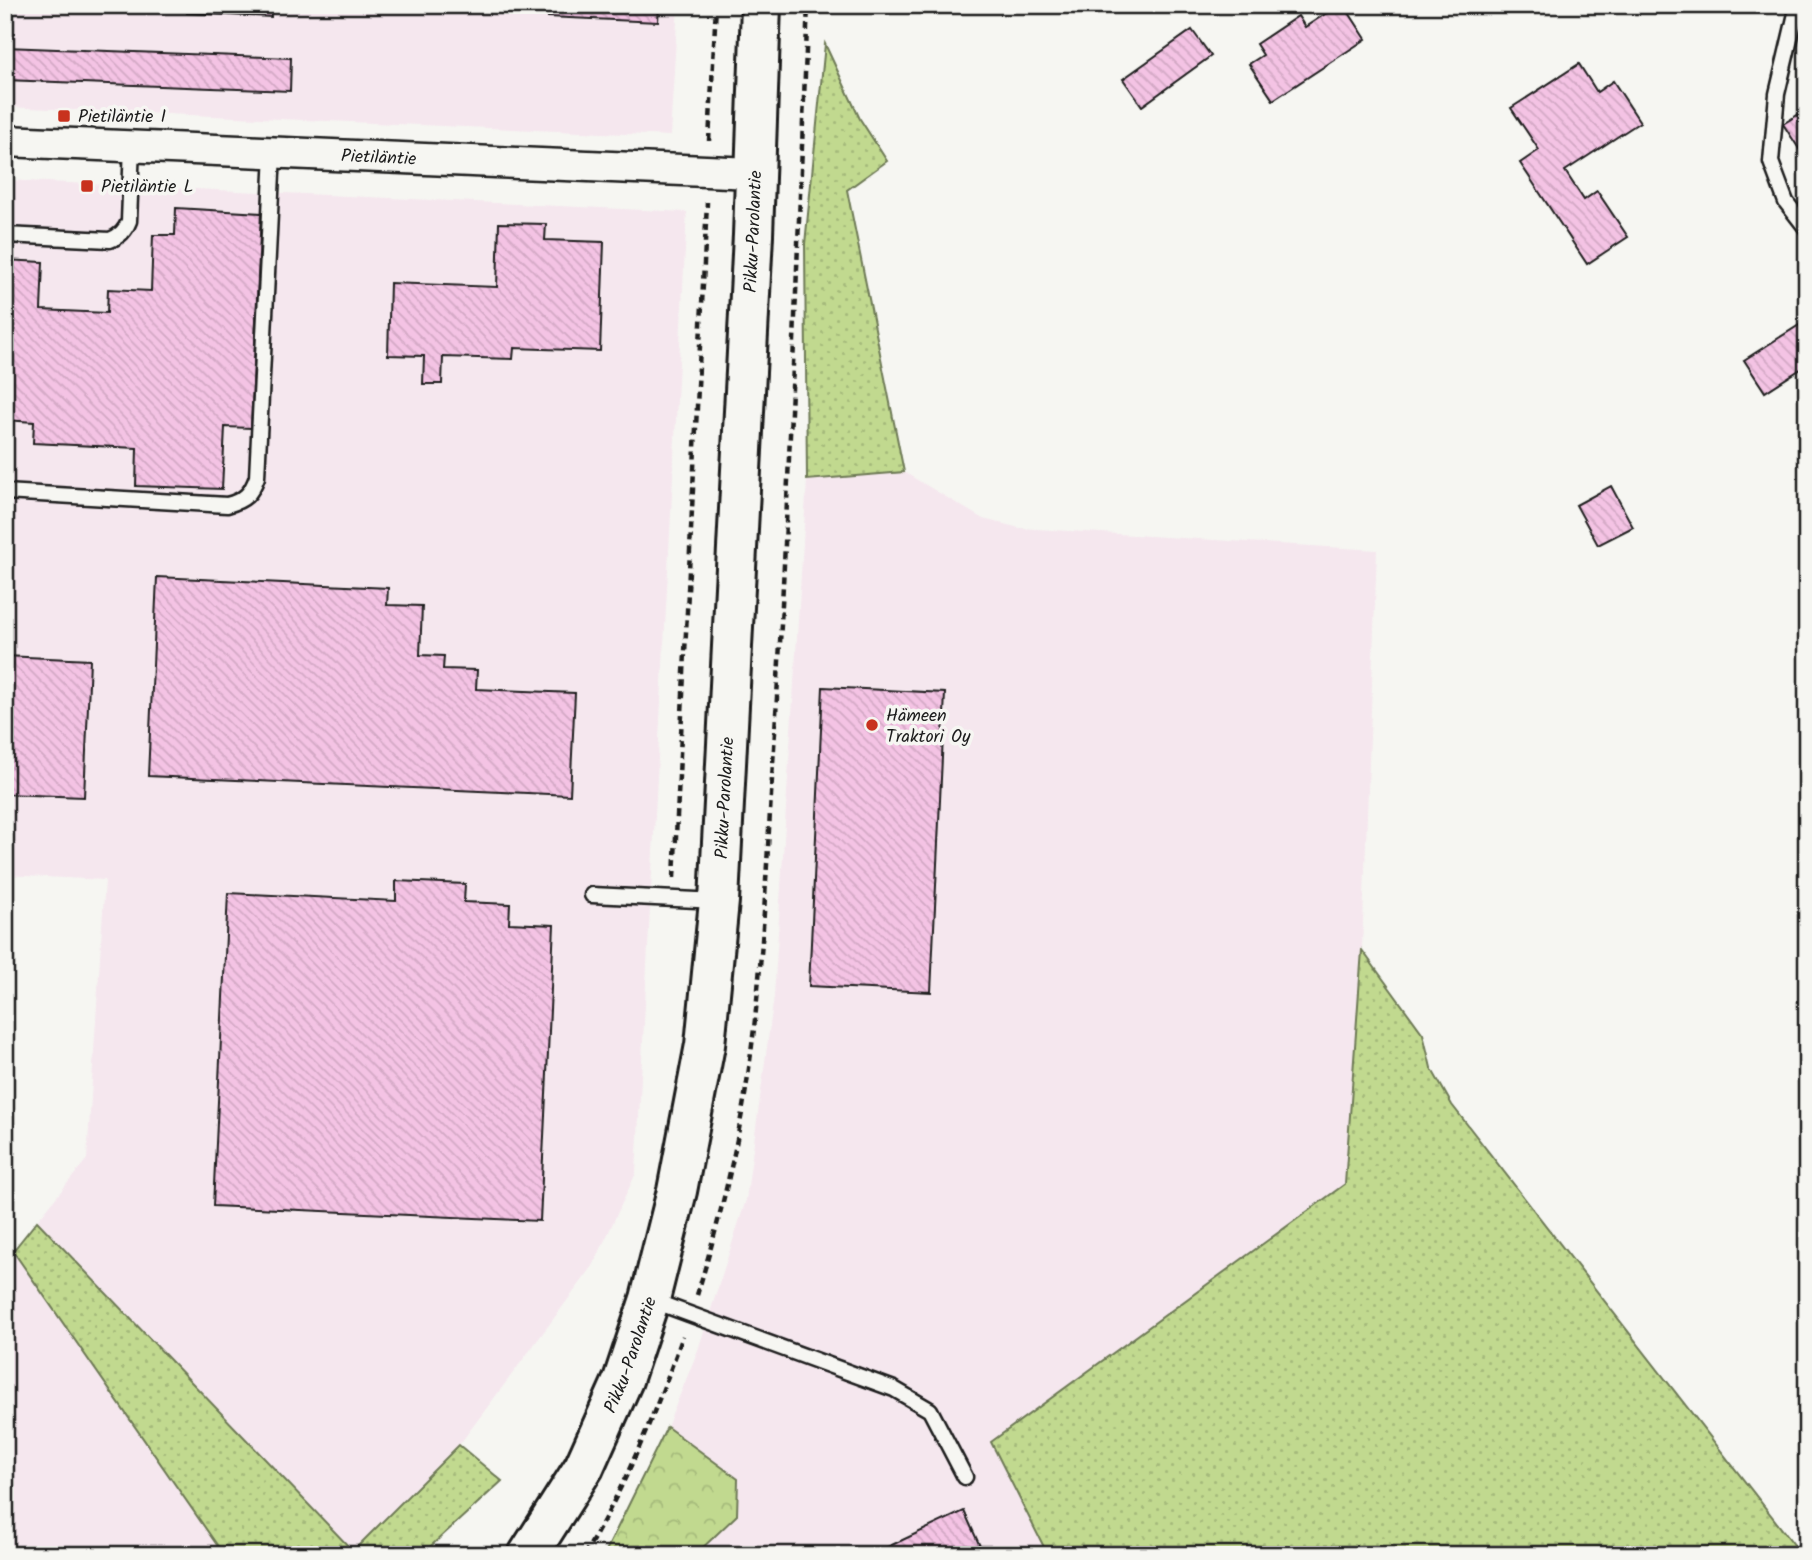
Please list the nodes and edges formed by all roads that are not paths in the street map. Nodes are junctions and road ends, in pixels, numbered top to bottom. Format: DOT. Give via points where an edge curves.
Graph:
graph roads {
  1 [pos="761,5"];
  2 [pos="1798,5"];
  3 [pos="5,141"];
  4 [pos="132,146"];
  5 [pos="273,153"];
  6 [pos="753,173"];
  7 [pos="1807,229"];
  8 [pos="5,235"];
  9 [pos="5,492"];
  10 [pos="592,895"];
  11 [pos="719,901"];
  12 [pos="650,1299"];
  13 [pos="965,1477"];
  14 [pos="528,1555"];
  1 -- 6 [label="main road, Pikku-Parolantie"];
  2 -- 7 [label="lane" via="1777,94 1771,162 1786,202"];
  3 -- 4 [label="street, Pietiläntie"];
  4 -- 5 [label="street, Pietiläntie"];
  4 -- 8 [label="lane" via="129,220 118,237"];
  5 -- 6 [label="street, Pietiläntie"];
  5 -- 9 [label="lane" via="257,477 252,490 242,501 228,505"];
  6 -- 11 [label="main road, Pikku-Parolantie"];
  10 -- 11 [label="lane"];
  11 -- 12 [label="main road, Pikku-Parolantie" via="705,1045 677,1191"];
  12 -- 13 [label="lane" via="894,1389 930,1410"];
  12 -- 14 [label="main road, Pikku-Parolantie" via="623,1380 584,1467"];
}
